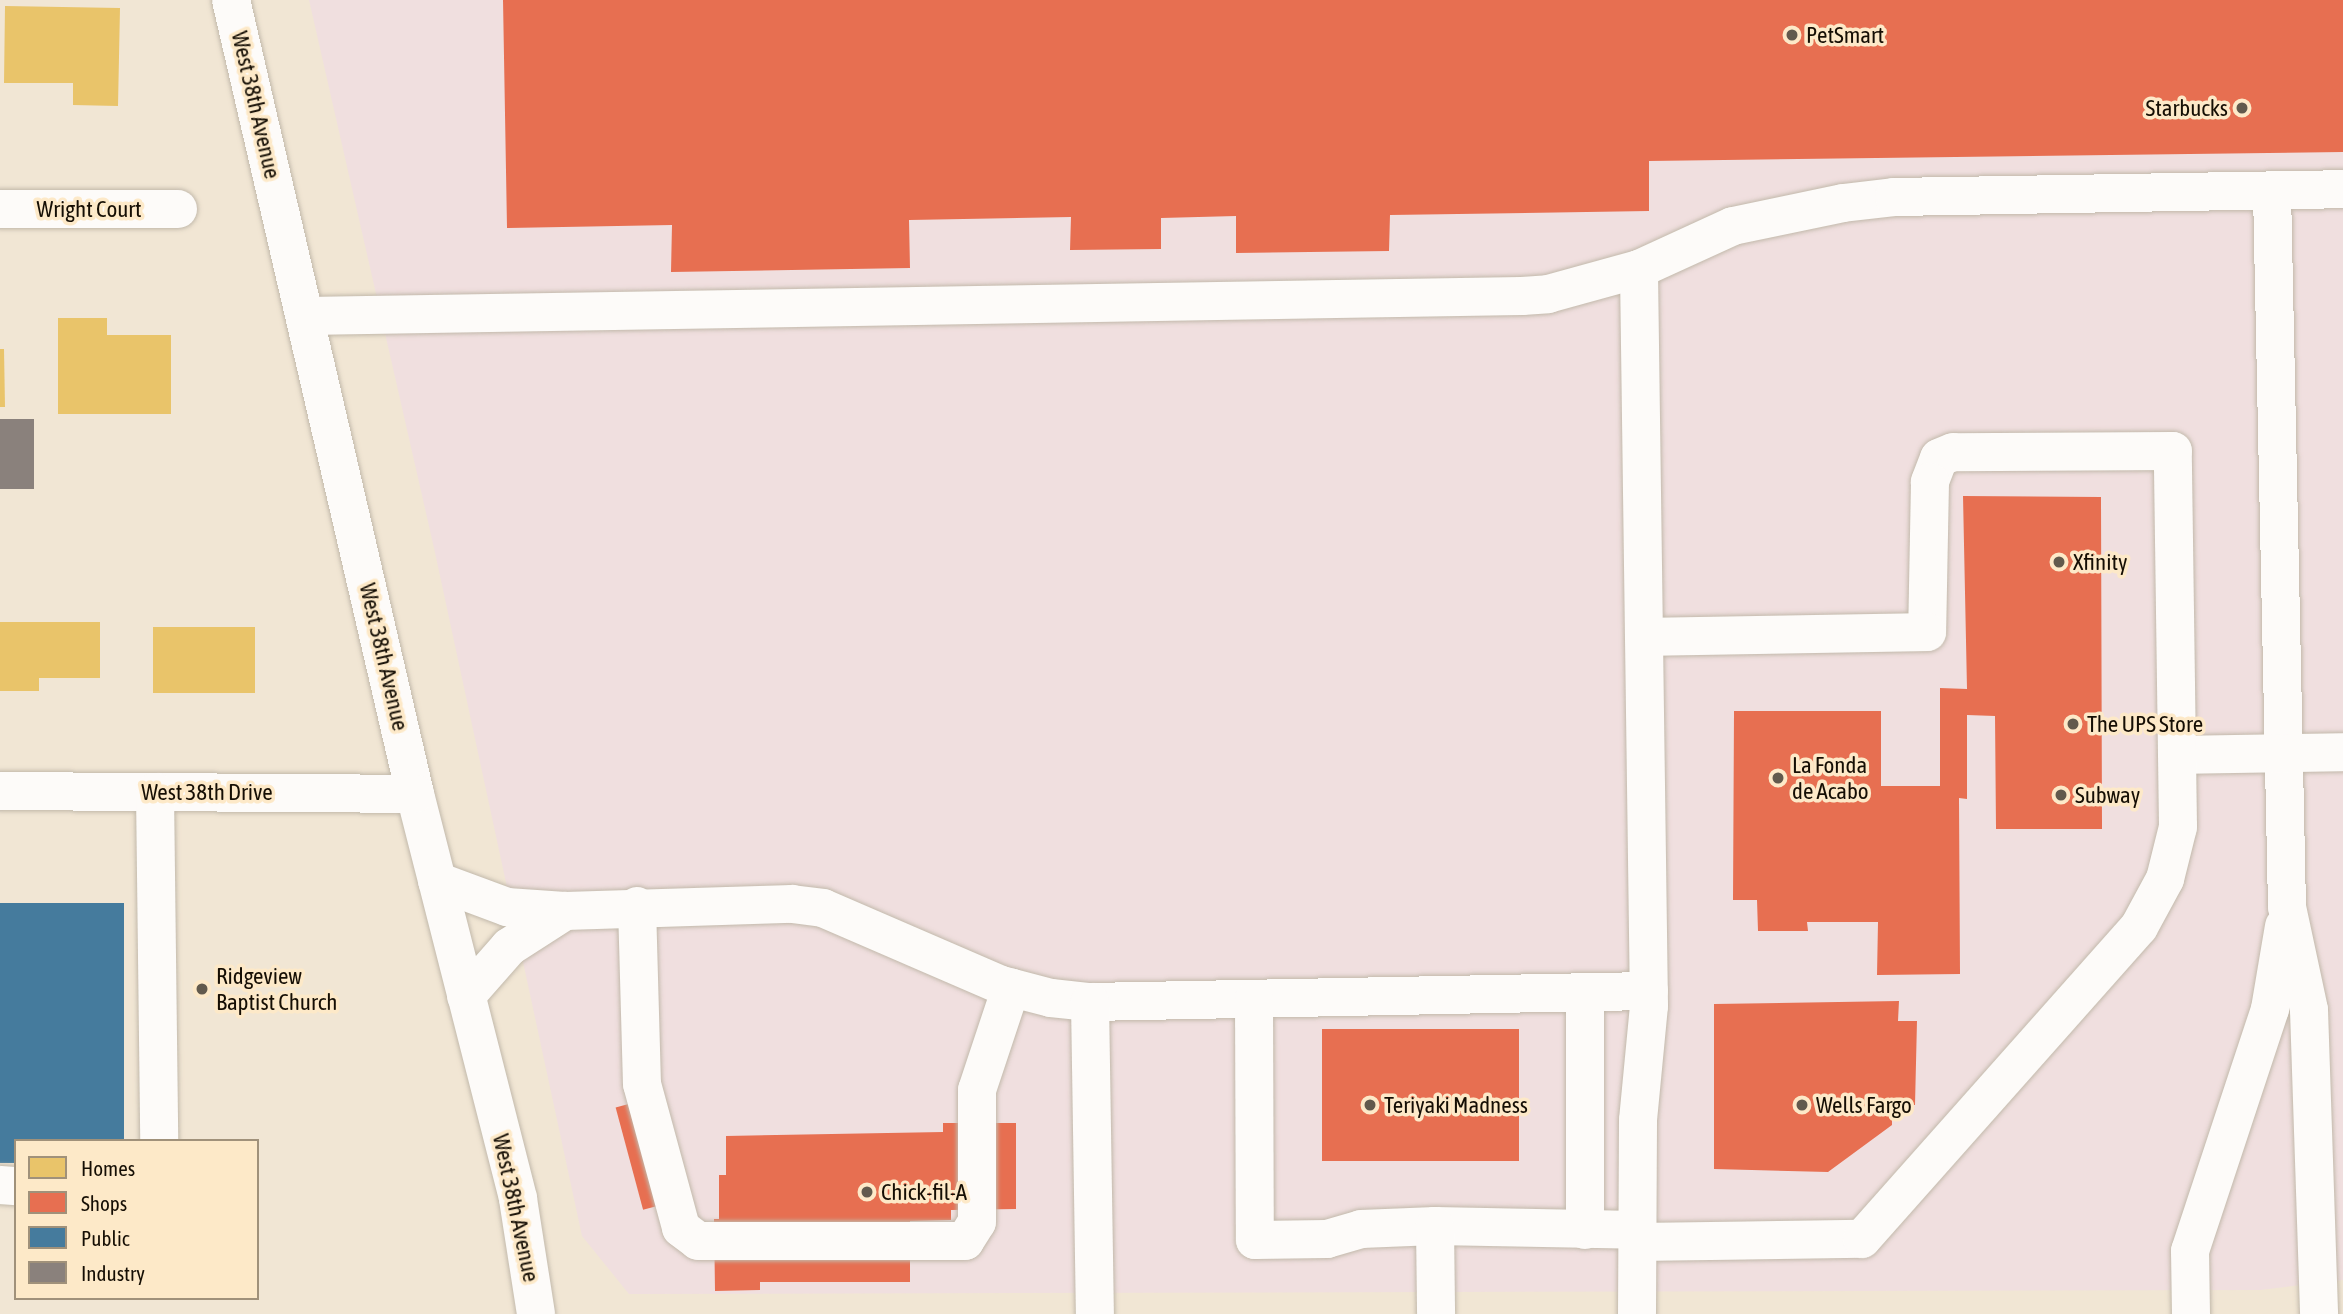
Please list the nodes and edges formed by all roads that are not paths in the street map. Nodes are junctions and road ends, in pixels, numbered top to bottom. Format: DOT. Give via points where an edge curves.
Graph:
graph roads {
  1 [pos="231,0"];
  2 [pos="2343,189"];
  3 [pos="2272,191"];
  4 [pos="0,209"];
  5 [pos="177,209"];
  6 [pos="1639,269"];
  7 [pos="306,316"];
  8 [pos="1645,637"];
  9 [pos="2343,752"];
  10 [pos="2284,753"];
  11 [pos="2178,755"];
  12 [pos="0,791"];
  13 [pos="155,792"];
  14 [pos="415,794"];
  15 [pos="437,881"];
  16 [pos="637,906"];
  17 [pos="2287,907"];
  18 [pos="565,911"];
  19 [pos="1011,988"];
  20 [pos="1649,991"];
  21 [pos="1584,993"];
  22 [pos="466,996"];
  23 [pos="1254,1000"];
  24 [pos="1090,1002"];
  25 [pos="159,1139"];
  26 [pos="1435,1226"];
  27 [pos="1584,1230"];
  28 [pos="1637,1236"];
  29 [pos="536,1314"];
  30 [pos="1095,1314"];
  31 [pos="1436,1314"];
  32 [pos="1637,1314"];
  33 [pos="2191,1314"];
  34 [pos="2319,1314"];
  1 -- 7 [label="street, West 38th Avenue"];
  2 -- 3 [label="street"];
  3 -- 6 [label="street" via="1905,197 1843,203 1733,226"];
  3 -- 10 [label="street"];
  4 -- 5 [label="street, Wright Court"];
  6 -- 7 [label="street" via="1548,294 1522,296"];
  6 -- 8 [label="street"];
  7 -- 14 [label="street, West 38th Avenue"];
  8 -- 11 [label="street" via="1927,632 1930,482 1940,458 1953,452 2173,451"];
  8 -- 20 [label="street"];
  9 -- 10 [label="street"];
  10 -- 11 [label="street"];
  10 -- 17 [label="street"];
  11 -- 28 [label="street" via="2174,855 2139,927 1862,1239"];
  12 -- 13 [label="street, West 38th Drive"];
  13 -- 14 [label="street, West 38th Drive"];
  13 -- 25 [label="street"];
  14 -- 15 [label="street, West 38th Avenue"];
  15 -- 18 [label="street" via="495,906"];
  15 -- 22 [label="street, West 38th Avenue"];
  16 -- 18 [label="street"];
  16 -- 19 [label="street" via="822,908"];
  16 -- 19 [label="street" via="639,1007 622,1038 623,1098 663,1242 681,1261 978,1255 1000,1224 999,1093 986,1054"];
  17 -- 33 [label="street" via="2270,1009 2190,1251"];
  17 -- 34 [label="street" via="2309,1010"];
  18 -- 22 [label="street" via="509,947"];
  19 -- 24 [label="street"];
  20 -- 21 [label="street"];
  20 -- 28 [label="street" via="1638,1120"];
  21 -- 23 [label="street"];
  21 -- 27 [label="street"];
  22 -- 29 [label="street, West 38th Avenue" via="518,1199"];
  23 -- 24 [label="street"];
  23 -- 26 [label="street" via="1255,1240 1327,1239 1361,1229"];
  24 -- 30 [label="street"];
  26 -- 27 [label="street"];
  26 -- 31 [label="street"];
  27 -- 28 [label="street"];
  28 -- 32 [label="street"];
}
